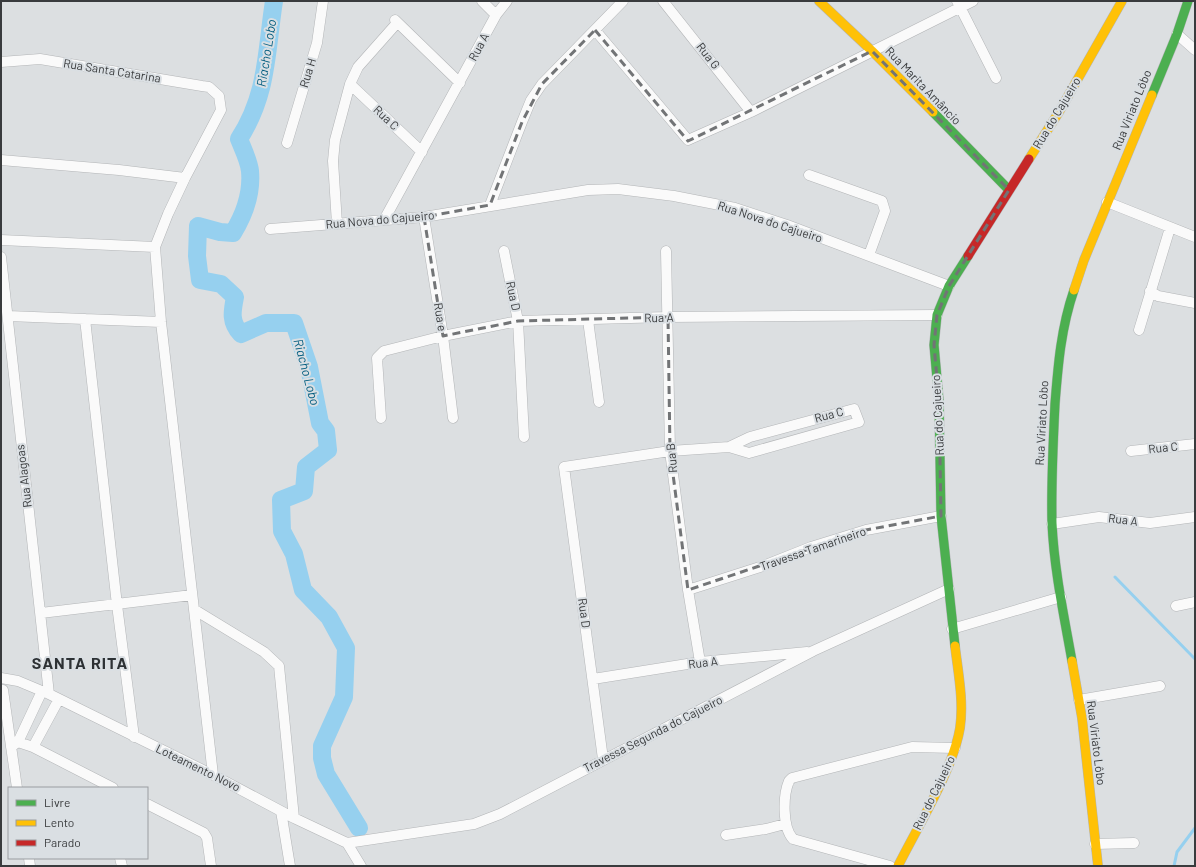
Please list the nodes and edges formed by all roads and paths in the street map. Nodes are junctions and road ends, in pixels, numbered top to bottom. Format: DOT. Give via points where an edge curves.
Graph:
graph roads {
  1 [pos="323,1"];
  2 [pos="482,1"];
  3 [pos="507,1"];
  4 [pos="624,1"];
  5 [pos="663,1"];
  6 [pos="819,1"];
  7 [pos="973,1"];
  8 [pos="1122,1"];
  9 [pos="1188,1"];
  10 [pos="959,4"];
  11 [pos="496,15"];
  12 [pos="595,30"];
  13 [pos="1177,34"];
  14 [pos="1195,50"];
  15 [pos="872,51"];
  16 [pos="1,62"];
  17 [pos="996,78"];
  18 [pos="460,83"];
  19 [pos="350,84"];
  20 [pos="751,112"];
  21 [pos="287,143"];
  22 [pos="422,152"];
  23 [pos="1,160"];
  24 [pos="809,175"];
  25 [pos="185,178"];
  26 [pos="1009,190"];
  27 [pos="1107,202"];
  28 [pos="490,205"];
  29 [pos="424,217"];
  30 [pos="384,220"];
  31 [pos="337,224"];
  32 [pos="1170,228"];
  33 [pos="270,229"];
  34 [pos="1195,236"];
  35 [pos="1,240"];
  36 [pos="155,247"];
  37 [pos="504,251"];
  38 [pos="666,251"];
  39 [pos="869,255"];
  40 [pos="1,257"];
  41 [pos="949,286"];
  42 [pos="1150,291"];
  43 [pos="1195,303"];
  44 [pos="937,315"];
  45 [pos="8,316"];
  46 [pos="668,317"];
  47 [pos="85,319"];
  48 [pos="588,320"];
  49 [pos="518,321"];
  50 [pos="161,322"];
  51 [pos="1139,330"];
  52 [pos="443,336"];
  53 [pos="599,402"];
  54 [pos="381,418"];
  55 [pos="453,418"];
  56 [pos="785,428"];
  57 [pos="524,437"];
  58 [pos="788,443"];
  59 [pos="1195,444"];
  60 [pos="729,447"];
  61 [pos="670,451"];
  62 [pos="1131,451"];
  63 [pos="564,467"];
  64 [pos="941,516"];
  65 [pos="1195,517"];
  66 [pos="1052,524"];
  67 [pos="948,589"];
  68 [pos="688,590"];
  69 [pos="192,595"];
  70 [pos="1061,597"];
  71 [pos="1195,602"];
  72 [pos="117,605"];
  73 [pos="1176,606"];
  74 [pos="195,610"];
  75 [pos="41,612"];
  76 [pos="952,629"];
  77 [pos="813,651"];
  78 [pos="700,662"];
  79 [pos="1,678"];
  80 [pos="593,679"];
  81 [pos="1160,686"];
  82 [pos="3,690"];
  83 [pos="45,692"];
  84 [pos="59,699"];
  85 [pos="1078,700"];
  86 [pos="134,737"];
  87 [pos="14,745"];
  88 [pos="33,747"];
  89 [pos="955,748"];
  90 [pos="603,759"];
  91 [pos="213,775"];
  92 [pos="18,787"];
  93 [pos="110,787"];
  94 [pos="148,805"];
  95 [pos="281,811"];
  96 [pos="294,818"];
  97 [pos="785,824"];
  98 [pos="726,835"];
  99 [pos="347,843"];
  100 [pos="1134,843"];
  101 [pos="1095,844"];
  102 [pos="211,866"];
  103 [pos="290,866"];
  104 [pos="361,866"];
  105 [pos="890,866"];
  106 [pos="898,866"];
  107 [pos="1098,866"];
  1 -- 21 [label="street, Rua H" via="318,43"];
  2 -- 11 [label="street"];
  3 -- 11 [label="street, Rua A"];
  4 -- 12 [label="street"];
  5 -- 20 [label="street, Rua G"];
  6 -- 15 [label="street, Rua Marita Amâncio"];
  7 -- 10 [label="street"];
  8 -- 26 [label="street, Rua do Cajueiro" via="1059,112"];
  9 -- 13 [label="street, Rua Viriato Lôbo"];
  10 -- 15 [label="street"];
  10 -- 17 [label="street"];
  11 -- 18 [label="street, Rua A"];
  12 -- 20 [label="street" via="688,140"];
  12 -- 28 [label="street" via="542,84 531,100"];
  13 -- 14 [label="street"];
  13 -- 27 [label="street, Rua Viriato Lôbo"];
  15 -- 20 [label="street"];
  15 -- 26 [label="street, Rua Marita Amâncio"];
  16 -- 25 [label="street, Rua Santa Catarina" via="40,59 209,87 219,96 221,110"];
  18 -- 19 [label="street" via="396,22 358,67"];
  18 -- 22 [label="street, Rua A"];
  19 -- 22 [label="street, Rua C"];
  19 -- 31 [label="street" via="334,140"];
  22 -- 30 [label="street, Rua A"];
  23 -- 25 [label="street"];
  24 -- 39 [label="street" via="882,201 885,211"];
  25 -- 36 [label="street"];
  26 -- 41 [label="street, Rua do Cajueiro"];
  27 -- 32 [label="street"];
  27 -- 66 [label="street, Rua Viriato Lôbo" via="1075,287 1061,339 1052,456"];
  28 -- 29 [label="street, Rua Nova do Cajueiro"];
  28 -- 39 [label="street, Rua Nova do Cajueiro" via="588,190 618,190 674,196 735,208"];
  29 -- 30 [label="street, Rua Nova do Cajueiro"];
  29 -- 52 [label="street, Rua e"];
  30 -- 31 [label="street, Rua Nova do Cajueiro"];
  31 -- 33 [label="street, Rua Nova do Cajueiro"];
  32 -- 34 [label="street"];
  32 -- 42 [label="street"];
  35 -- 36 [label="street"];
  36 -- 50 [label="street"];
  37 -- 49 [label="street, Rua D"];
  38 -- 46 [label="street, Rua B"];
  39 -- 41 [label="street, Rua Nova do Cajueiro"];
  40 -- 45 [label="street, Rua Alagoas"];
  41 -- 44 [label="street, Rua do Cajueiro"];
  42 -- 43 [label="street" via="1158,296"];
  42 -- 51 [label="street"];
  44 -- 46 [label="street, Rua A"];
  44 -- 64 [label="street, Rua do Cajueiro" via="934,344 939,401"];
  45 -- 47 [label="street"];
  45 -- 75 [label="street, Rua Alagoas"];
  46 -- 48 [label="street, Rua A"];
  46 -- 61 [label="street, Rua B"];
  47 -- 50 [label="street"];
  47 -- 72 [label="street"];
  48 -- 49 [label="street, Rua A"];
  48 -- 53 [label="street"];
  49 -- 52 [label="street, Rua A"];
  49 -- 57 [label="street, Rua D"];
  50 -- 69 [label="street"];
  52 -- 54 [label="street, Rua A" via="384,351 377,358"];
  52 -- 55 [label="street, Rua e"];
  56 -- 58 [label="street"];
  56 -- 58 [label="street, Rua C" via="854,409 859,422"];
  56 -- 60 [label="street, Rua C" via="746,439"];
  58 -- 60 [label="street, Rua C" via="749,453"];
  59 -- 62 [label="street, Rua C"];
  60 -- 61 [label="street, Rua C"];
  61 -- 63 [label="street, Rua C"];
  61 -- 68 [label="street, Rua B"];
  63 -- 80 [label="street, Rua D"];
  64 -- 67 [label="street, Rua do Cajueiro"];
  64 -- 68 [label="street, Travessa Tamarineiro" via="851,534"];
  65 -- 66 [label="street, Rua A" via="1150,523 1098,517"];
  66 -- 70 [label="street, Rua Viriato Lôbo"];
  67 -- 76 [label="street, Rua do Cajueiro"];
  67 -- 77 [label="street, Travessa Segunda do Cajueiro"];
  68 -- 78 [label="street, Rua B"];
  69 -- 72 [label="street"];
  69 -- 74 [label="street"];
  70 -- 76 [label="street"];
  70 -- 85 [label="street, Rua Viriato Lôbo"];
  71 -- 73 [label="street"];
  72 -- 75 [label="street"];
  72 -- 86 [label="street"];
  74 -- 91 [label="street"];
  74 -- 96 [label="street" via="264,652 279,666"];
  75 -- 83 [label="street, Rua Alagoas"];
  76 -- 89 [label="street, Rua do Cajueiro" via="961,702 960,727"];
  77 -- 78 [label="street, Rua A"];
  77 -- 90 [label="street, Travessa Segunda do Cajueiro"];
  78 -- 80 [label="street, Rua A"];
  79 -- 83 [label="street, Loteamento Novo" via="18,681"];
  80 -- 90 [label="street, Rua D"];
  81 -- 85 [label="street"];
  82 -- 87 [label="street"];
  83 -- 84 [label="street, Loteamento Novo"];
  83 -- 87 [label="street"];
  84 -- 86 [label="street, Loteamento Novo"];
  84 -- 88 [label="street"];
  85 -- 101 [label="street, Rua Viriato Lôbo"];
  86 -- 91 [label="street, Loteamento Novo"];
  87 -- 88 [label="street"];
  87 -- 92 [label="street"];
  88 -- 93 [label="street"];
  89 -- 97 [label="street" via="912,747 792,778 788,784"];
  89 -- 106 [label="street, Rua do Cajueiro"];
  90 -- 99 [label="street, Travessa Segunda do Cajueiro" via="480,822"];
  91 -- 95 [label="street, Loteamento Novo"];
  94 -- 102 [label="street" via="204,833"];
  95 -- 96 [label="street, Loteamento Novo"];
  95 -- 103 [label="street"];
  96 -- 99 [label="street, Loteamento Novo"];
  97 -- 98 [label="street" via="766,830"];
  97 -- 105 [label="street" via="793,839"];
  99 -- 104 [label="street"];
  100 -- 101 [label="street"];
  101 -- 107 [label="street, Rua Viriato Lôbo"];
}
